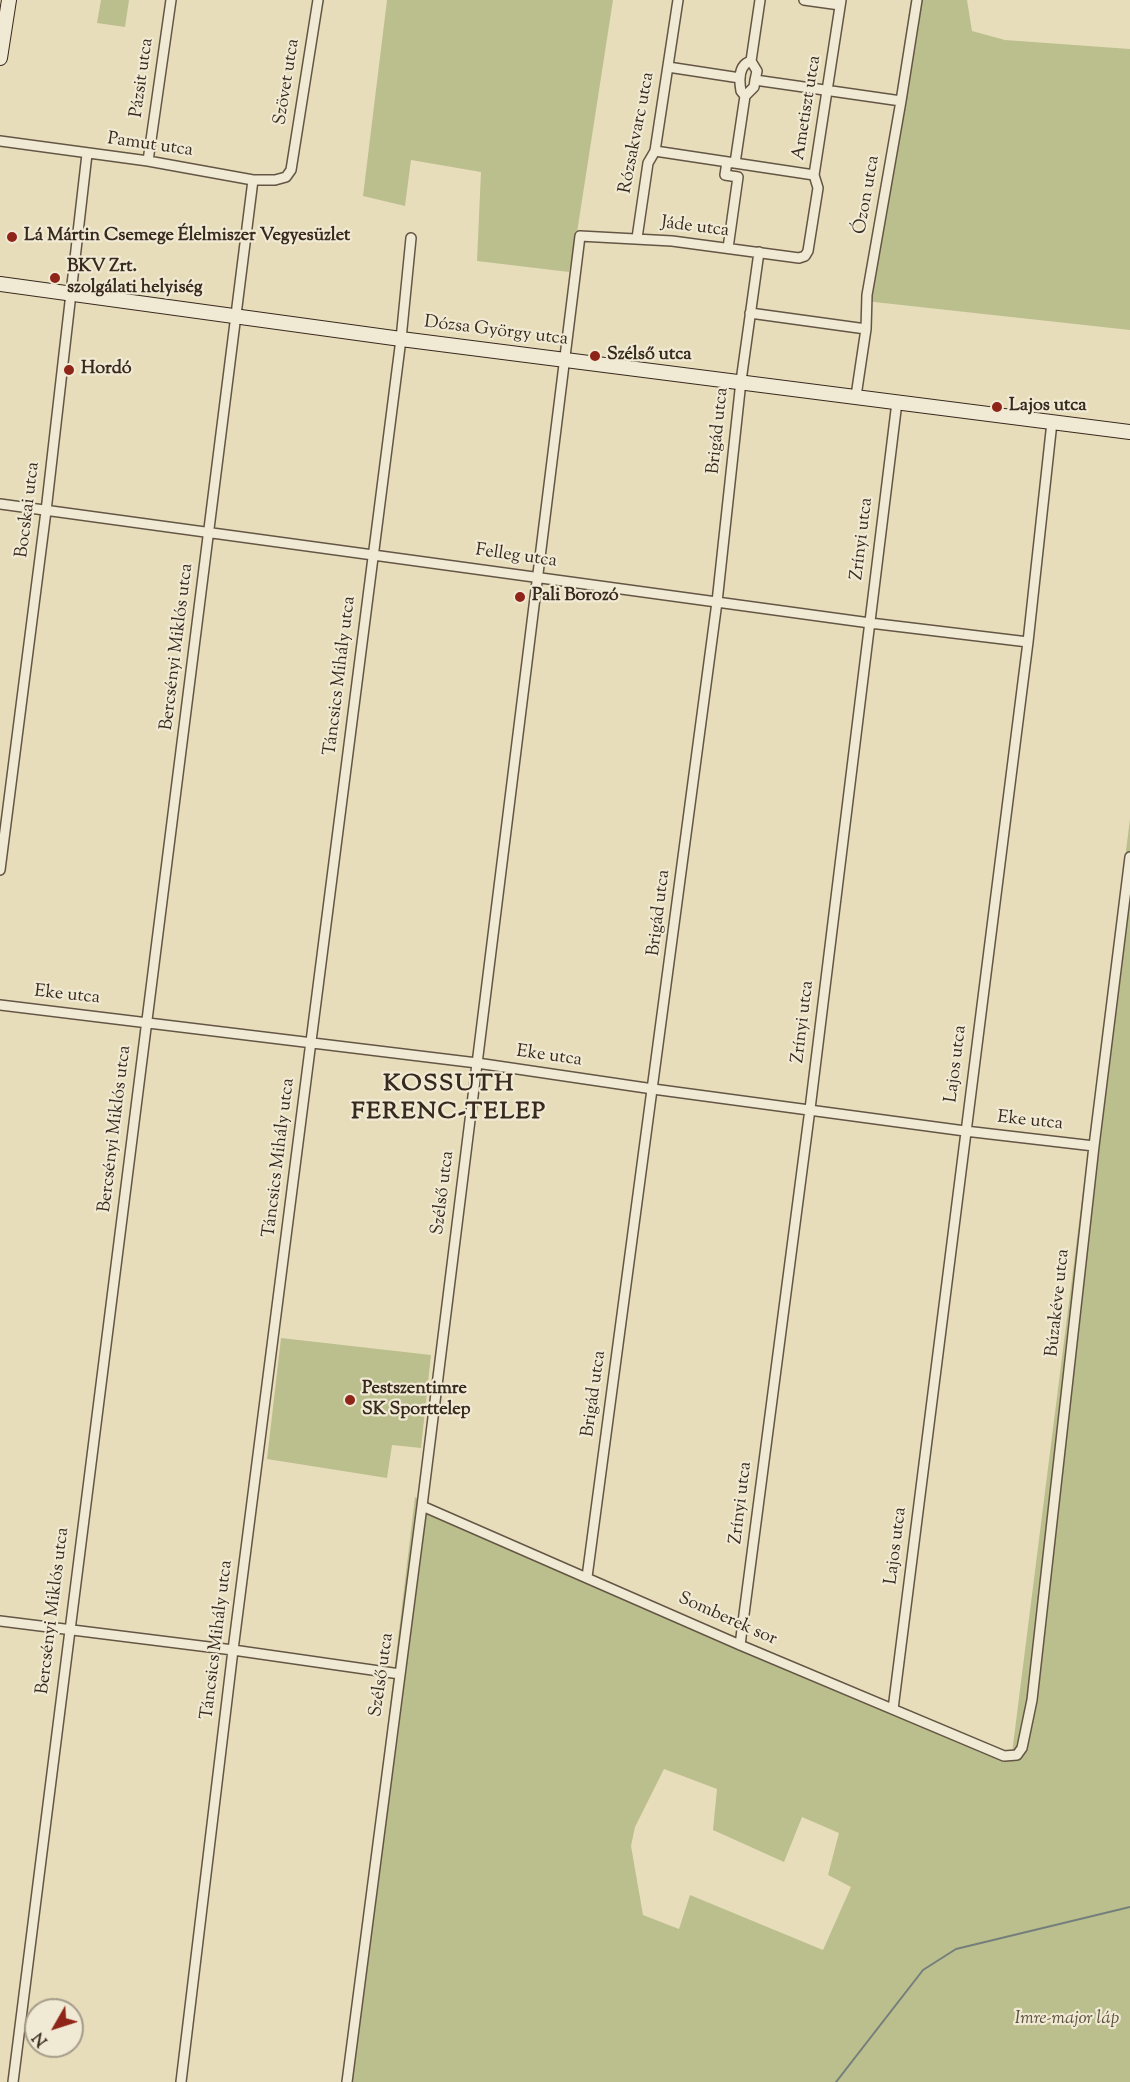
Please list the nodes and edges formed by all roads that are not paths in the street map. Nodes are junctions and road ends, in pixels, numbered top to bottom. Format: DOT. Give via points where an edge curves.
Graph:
graph roads {
  1 [pos="9,0"];
  2 [pos="171,0"];
  3 [pos="318,0"];
  4 [pos="678,0"];
  5 [pos="760,0"];
  6 [pos="804,0"];
  7 [pos="917,0"];
  8 [pos="840,3"];
  9 [pos="0,58"];
  10 [pos="751,61"];
  11 [pos="668,67"];
  12 [pos="740,78"];
  13 [pos="755,80"];
  14 [pos="828,91"];
  15 [pos="745,96"];
  16 [pos="901,102"];
  17 [pos="0,141"];
  18 [pos="655,151"];
  19 [pos="87,154"];
  20 [pos="148,161"];
  21 [pos="731,162"];
  22 [pos="291,170"];
  23 [pos="814,175"];
  24 [pos="253,180"];
  25 [pos="580,236"];
  26 [pos="637,237"];
  27 [pos="411,238"];
  28 [pos="728,248"];
  29 [pos="759,252"];
  30 [pos="805,256"];
  31 [pos="0,284"];
  32 [pos="70,295"];
  33 [pos="750,313"];
  34 [pos="236,316"];
  35 [pos="866,329"];
  36 [pos="401,339"];
  37 [pos="566,358"];
  38 [pos="741,381"];
  39 [pos="856,396"];
  40 [pos="897,402"];
  41 [pos="1052,422"];
  42 [pos="1130,432"];
  43 [pos="0,504"];
  44 [pos="46,511"];
  45 [pos="209,532"];
  46 [pos="373,554"];
  47 [pos="539,577"];
  48 [pos="717,602"];
  49 [pos="870,623"];
  50 [pos="1028,642"];
  51 [pos="1130,857"];
  52 [pos="0,870"];
  53 [pos="0,1005"];
  54 [pos="146,1021"];
  55 [pos="311,1044"];
  56 [pos="477,1063"];
  57 [pos="653,1089"];
  58 [pos="810,1109"];
  59 [pos="965,1131"];
  60 [pos="1094,1146"];
  61 [pos="422,1506"];
  62 [pos="587,1577"];
  63 [pos="0,1621"];
  64 [pos="68,1631"];
  65 [pos="740,1645"];
  66 [pos="233,1650"];
  67 [pos="400,1674"];
  68 [pos="893,1709"];
  69 [pos="1020,1751"];
  70 [pos="13,2082"];
  71 [pos="181,2082"];
  72 [pos="347,2082"];
  1 -- 9 [label="street"];
  2 -- 20 [label="street, Pázsit utca"];
  3 -- 22 [label="street, Szövet utca"];
  4 -- 11 [label="street, Rózsakvarc utca"];
  5 -- 10 [label="street"];
  6 -- 8 [label="street"];
  7 -- 16 [label="street, Ózon utca"];
  8 -- 14 [label="street, Ametiszt utca"];
  10 -- 12 [label="street" via="745,63"];
  10 -- 13 [label="street" via="757,71"];
  11 -- 12 [label="street"];
  11 -- 18 [label="street, Rózsakvarc utca"];
  12 -- 15 [label="street"];
  13 -- 14 [label="street"];
  13 -- 15 [label="street"];
  14 -- 16 [label="street"];
  14 -- 23 [label="street, Ametiszt utca"];
  15 -- 21 [label="street"];
  16 -- 35 [label="street, Ózon utca" via="867,295"];
  17 -- 19 [label="street, Pamut utca"];
  18 -- 21 [label="street"];
  18 -- 26 [label="street, Rózsakvarc utca" via="648,163"];
  19 -- 20 [label="street, Pamut utca"];
  19 -- 32 [label="street, Bocskai utca"];
  20 -- 24 [label="street, Pamut utca"];
  21 -- 23 [label="street"];
  21 -- 28 [label="street" via="725,175 738,177"];
  22 -- 24 [label="street, Pamut utca" via="286,177 275,180"];
  23 -- 30 [label="street, Ametiszt utca" via="818,188"];
  24 -- 34 [label="street, Bercsényi Miklós utca"];
  25 -- 26 [label="street, Jáde utca"];
  25 -- 37 [label="street, Szélső utca"];
  26 -- 28 [label="street, Jáde utca"];
  27 -- 36 [label="street, Táncsics Mihály utca"];
  28 -- 29 [label="street, Jáde utca"];
  29 -- 30 [label="street, Jáde utca"];
  29 -- 33 [label="street, Brigád utca"];
  31 -- 32 [label="street, Dózsa György utca"];
  32 -- 34 [label="street, Dózsa György utca"];
  32 -- 44 [label="street, Bocskai utca"];
  33 -- 35 [label="street"];
  33 -- 38 [label="street, Brigád utca"];
  34 -- 36 [label="street, Dózsa György utca"];
  34 -- 45 [label="street, Bercsényi Miklós utca"];
  35 -- 39 [label="street, Ózon utca"];
  36 -- 37 [label="street, Dózsa György utca"];
  36 -- 46 [label="street, Táncsics Mihály utca"];
  37 -- 38 [label="street, Dózsa György utca"];
  37 -- 47 [label="street, Szélső utca"];
  38 -- 39 [label="street, Dózsa György utca"];
  38 -- 48 [label="street, Brigád utca"];
  39 -- 40 [label="street, Dózsa György utca"];
  40 -- 41 [label="street, Dózsa György utca"];
  40 -- 49 [label="street, Zrínyi utca"];
  41 -- 42 [label="street, Dózsa György utca"];
  41 -- 50 [label="street, Lajos utca"];
  43 -- 44 [label="street, Felleg utca"];
  44 -- 45 [label="street, Felleg utca"];
  44 -- 52 [label="street, Bocskai utca"];
  45 -- 46 [label="street, Felleg utca"];
  45 -- 54 [label="street, Bercsényi Miklós utca"];
  46 -- 47 [label="street, Felleg utca"];
  46 -- 55 [label="street, Táncsics Mihály utca"];
  47 -- 48 [label="street, Felleg utca"];
  47 -- 56 [label="street, Szélső utca"];
  48 -- 49 [label="street, Felleg utca"];
  48 -- 57 [label="street, Brigád utca"];
  49 -- 50 [label="street, Felleg utca"];
  49 -- 58 [label="street, Zrínyi utca"];
  50 -- 59 [label="street, Lajos utca"];
  51 -- 60 [label="street, Búzakéve utca"];
  53 -- 54 [label="street, Eke utca"];
  54 -- 55 [label="street, Eke utca"];
  54 -- 64 [label="street, Bercsényi Miklós utca"];
  55 -- 56 [label="street, Eke utca"];
  55 -- 66 [label="street, Táncsics Mihály utca"];
  56 -- 57 [label="street, Eke utca"];
  56 -- 61 [label="street, Szélső utca"];
  57 -- 58 [label="street, Eke utca"];
  57 -- 62 [label="street, Brigád utca"];
  58 -- 59 [label="street, Eke utca"];
  58 -- 65 [label="street, Zrínyi utca"];
  59 -- 60 [label="street, Eke utca"];
  59 -- 68 [label="street, Lajos utca"];
  60 -- 69 [label="street, Búzakéve utca" via="1032,1700"];
  61 -- 62 [label="street, Somberek sor"];
  61 -- 67 [label="street, Szélső utca"];
  62 -- 65 [label="street, Somberek sor"];
  63 -- 64 [label="street"];
  64 -- 66 [label="street"];
  64 -- 70 [label="street, Bercsényi Miklós utca"];
  65 -- 68 [label="street, Somberek sor"];
  66 -- 67 [label="street"];
  66 -- 71 [label="street, Táncsics Mihály utca"];
  67 -- 72 [label="street, Szélső utca"];
  68 -- 69 [label="street, Somberek sor" via="1004,1756"];
}
